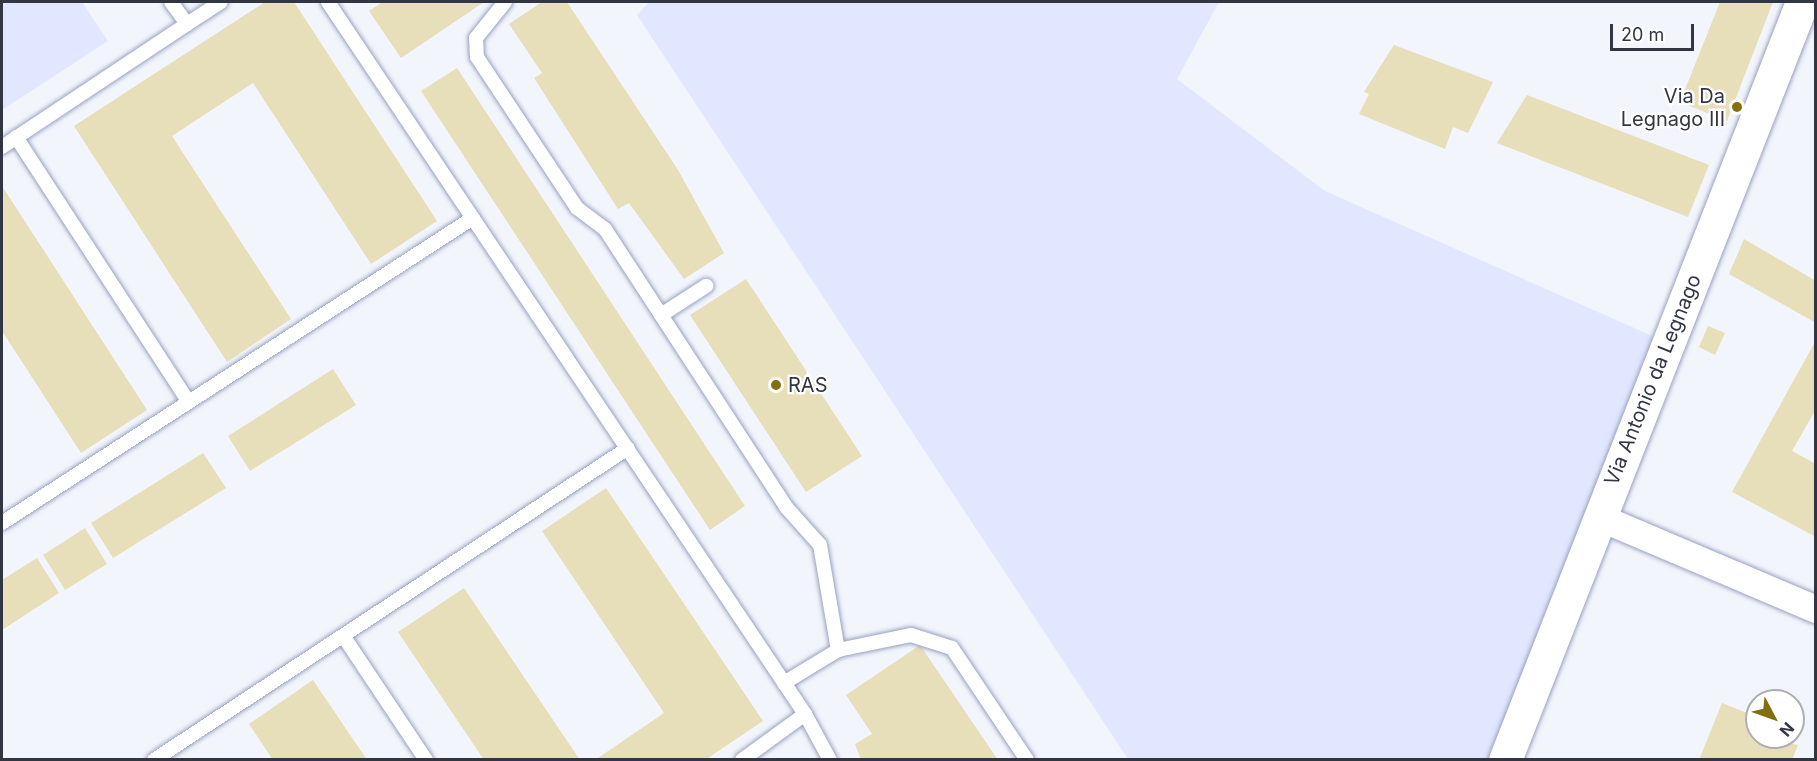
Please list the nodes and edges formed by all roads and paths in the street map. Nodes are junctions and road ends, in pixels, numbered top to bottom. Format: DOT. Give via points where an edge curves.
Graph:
graph roads {
  1 [pos="171,2"];
  2 [pos="221,2"];
  3 [pos="328,2"];
  4 [pos="505,2"];
  5 [pos="1802,2"];
  6 [pos="187,24"];
  7 [pos="16,137"];
  8 [pos="2,147"];
  9 [pos="473,218"];
  10 [pos="706,286"];
  11 [pos="661,315"];
  12 [pos="189,402"];
  13 [pos="628,448"];
  14 [pos="1599,517"];
  15 [pos="2,523"];
  16 [pos="1815,609"];
  17 [pos="344,637"];
  18 [pos="838,650"];
  19 [pos="784,683"];
  20 [pos="805,714"];
  21 [pos="154,759"];
  22 [pos="426,759"];
  23 [pos="742,759"];
  24 [pos="830,759"];
  25 [pos="1027,759"];
  26 [pos="1505,759"];
  1 -- 6 [label="lane"];
  2 -- 6 [label="lane"];
  3 -- 9 [label="lane"];
  4 -- 11 [label="lane" via="476,38 477,57 577,208 605,230"];
  5 -- 14 [label="street, Via Antonio da Legnago"];
  6 -- 7 [label="lane"];
  7 -- 8 [label="lane"];
  7 -- 12 [label="lane"];
  9 -- 12 [label="lane"];
  9 -- 13 [label="lane"];
  10 -- 11 [label="lane"];
  11 -- 18 [label="lane" via="786,507 820,545"];
  12 -- 15 [label="lane"];
  13 -- 17 [label="lane"];
  13 -- 19 [label="lane"];
  14 -- 16 [label="street"];
  14 -- 26 [label="street, Via Antonio da Legnago"];
  17 -- 21 [label="lane"];
  17 -- 22 [label="lane"];
  18 -- 19 [label="lane"];
  18 -- 25 [label="lane" via="911,635 952,648"];
  19 -- 20 [label="lane"];
  20 -- 23 [label="lane"];
  20 -- 24 [label="lane"];
}
